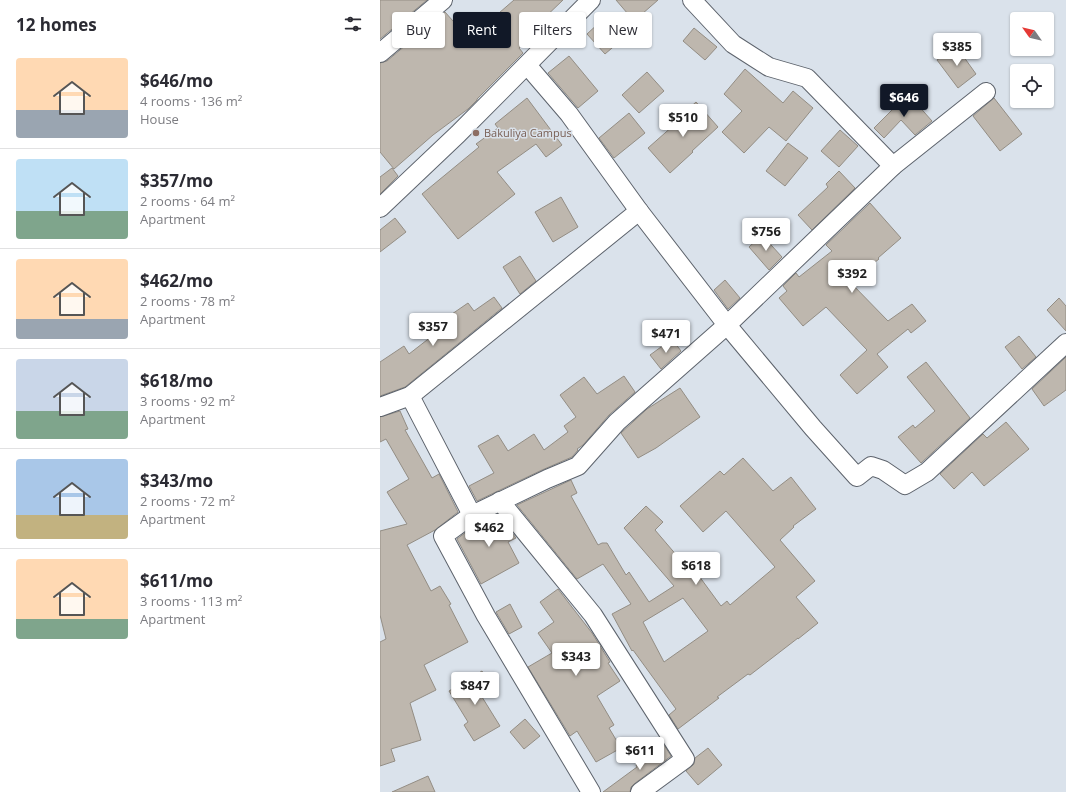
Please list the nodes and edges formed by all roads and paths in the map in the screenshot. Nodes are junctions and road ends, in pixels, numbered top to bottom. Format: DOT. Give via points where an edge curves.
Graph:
graph roads {
  1 [pos="443,0"];
  2 [pos="590,0"];
  3 [pos="692,0"];
  4 [pos="380,53"];
  5 [pos="527,65"];
  6 [pos="986,92"];
  7 [pos="893,166"];
  8 [pos="380,208"];
  9 [pos="639,211"];
  10 [pos="727,325"];
  11 [pos="1066,343"];
  12 [pos="410,396"];
  13 [pos="380,407"];
  14 [pos="500,501"];
  15 [pos="472,515"];
  16 [pos="591,792"];
  17 [pos="640,792"];
  1 -- 4 [label="street"];
  2 -- 5 [label="street"];
  3 -- 7 [label="street" via="733,44 769,67 807,78"];
  5 -- 8 [label="street"];
  5 -- 9 [label="street" via="568,114"];
  6 -- 7 [label="street"];
  7 -- 10 [label="street"];
  9 -- 10 [label="street"];
  9 -- 12 [label="street"];
  10 -- 11 [label="street" via="857,477 870,466 883,470 905,485 928,472"];
  10 -- 14 [label="street" via="617,422 578,466"];
  12 -- 13 [label="street"];
  12 -- 15 [label="street"];
  14 -- 15 [label="street"];
  14 -- 17 [label="street" via="593,615 685,759"];
  15 -- 16 [label="street" via="443,536 486,616"];
}
